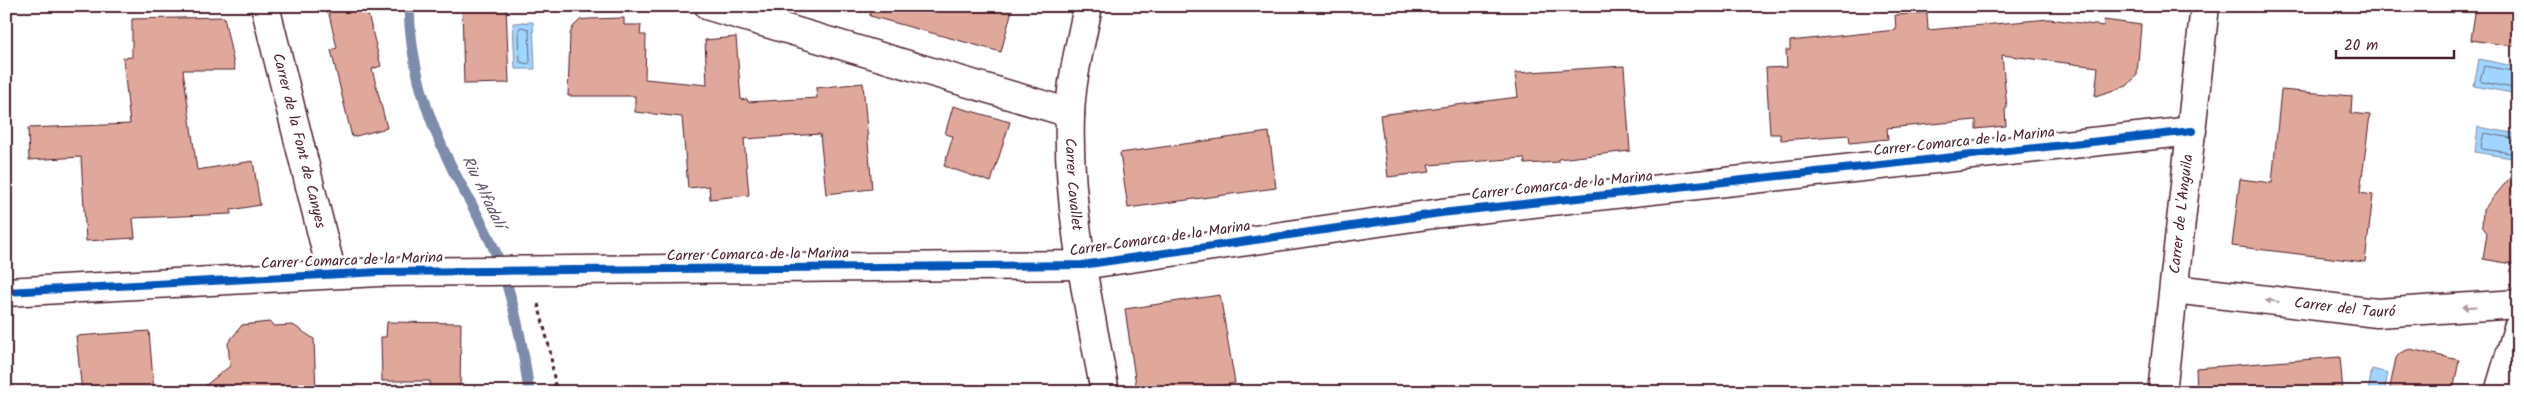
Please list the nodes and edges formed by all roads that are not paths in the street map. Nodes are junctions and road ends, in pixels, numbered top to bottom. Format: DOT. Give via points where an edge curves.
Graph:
graph roads {
  1 [pos="265,6"];
  2 [pos="709,6"];
  3 [pos="1088,6"];
  4 [pos="2205,6"];
  5 [pos="1070,113"];
  6 [pos="2192,131"];
  7 [pos="1082,265"];
  8 [pos="332,274"];
  9 [pos="2174,289"];
  10 [pos="6,292"];
  11 [pos="2518,304"];
  12 [pos="2518,328"];
  13 [pos="1105,392"];
  14 [pos="2162,392"];
  15 [pos="2499,392"];
  1 -- 8 [label="street, Carrer de la Font de Canyes"];
  2 -- 5 [label="street"];
  3 -- 5 [label="street, Carrer Cavallet"];
  4 -- 6 [label="street, Carrer de L'Anguila"];
  5 -- 7 [label="street, Carrer Cavallet" via="1072,189"];
  6 -- 7 [label="street, Carrer Comarca de la Marina" via="1441,213"];
  6 -- 9 [label="street, Carrer de L'Anguila"];
  7 -- 8 [label="street, Carrer Comarca de la Marina"];
  7 -- 13 [label="street, Carrer Cavallet"];
  8 -- 10 [label="street, Carrer Comarca de la Marina"];
  11 -- 9 [label="street, Carrer del Tauró, one-way" via="2377,313"];
  9 -- 14 [label="street, Carrer de L'Anguila"];
  12 -- 15 [label="street"];
}
